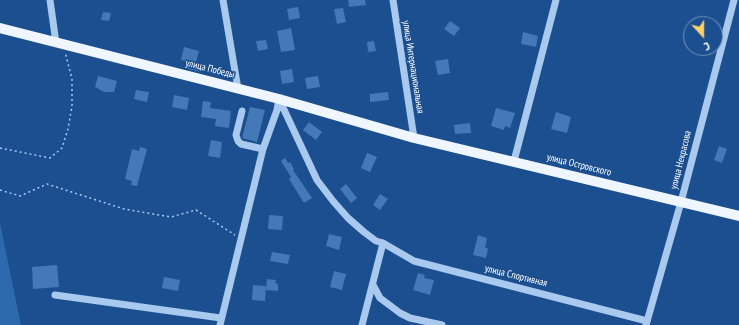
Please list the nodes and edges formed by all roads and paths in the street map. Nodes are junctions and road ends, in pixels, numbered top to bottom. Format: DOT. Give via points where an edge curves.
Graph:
graph roads {
  1 [pos="50,0"];
  2 [pos="223,0"];
  3 [pos="393,0"];
  4 [pos="556,0"];
  5 [pos="734,0"];
  6 [pos="0,28"];
  7 [pos="60,44"];
  8 [pos="238,89"];
  9 [pos="279,99"];
  10 [pos="242,112"];
  11 [pos="414,138"];
  12 [pos="0,148"];
  13 [pos="263,150"];
  14 [pos="514,161"];
  15 [pos="0,190"];
  16 [pos="681,202"];
  17 [pos="739,216"];
  18 [pos="240,238"];
  19 [pos="383,244"];
  20 [pos="372,285"];
  21 [pos="55,294"];
  22 [pos="220,321"];
  23 [pos="647,323"];
  24 [pos="362,325"];
  25 [pos="442,325"];
  1 -- 7 [label="street"];
  2 -- 8 [label="street"];
  3 -- 11 [label="street, улица Интернациональная"];
  4 -- 14 [label="street"];
  5 -- 16 [label="street, улица Некрасова"];
  6 -- 7 [label="main road, улица Победы"];
  7 -- 8 [label="main road, улица Победы"];
  7 -- 12 [label="path" via="72,79 72,106 62,148 50,158"];
  8 -- 9 [label="main road, улица Победы"];
  9 -- 11 [label="main road, улица Победы"];
  9 -- 13 [label="street"];
  9 -- 19 [label="street, улица Спортивная" via="317,180 332,201 364,232"];
  10 -- 13 [label="street" via="236,135 238,141"];
  11 -- 14 [label="main road, улица Островского"];
  13 -- 18 [label="street"];
  14 -- 16 [label="main road, улица Островского"];
  15 -- 18 [label="path" via="20,196 47,184 132,210 171,217 196,210"];
  16 -- 17 [label="main road, улица Островского"];
  16 -- 23 [label="street, улица Некрасова"];
  18 -- 22 [label="street"];
  19 -- 20 [label="street"];
  19 -- 23 [label="street, улица Спортивная" via="414,260"];
  20 -- 24 [label="street"];
  20 -- 25 [label="street" via="380,298 400,313 410,318"];
  21 -- 22 [label="street"];
}
